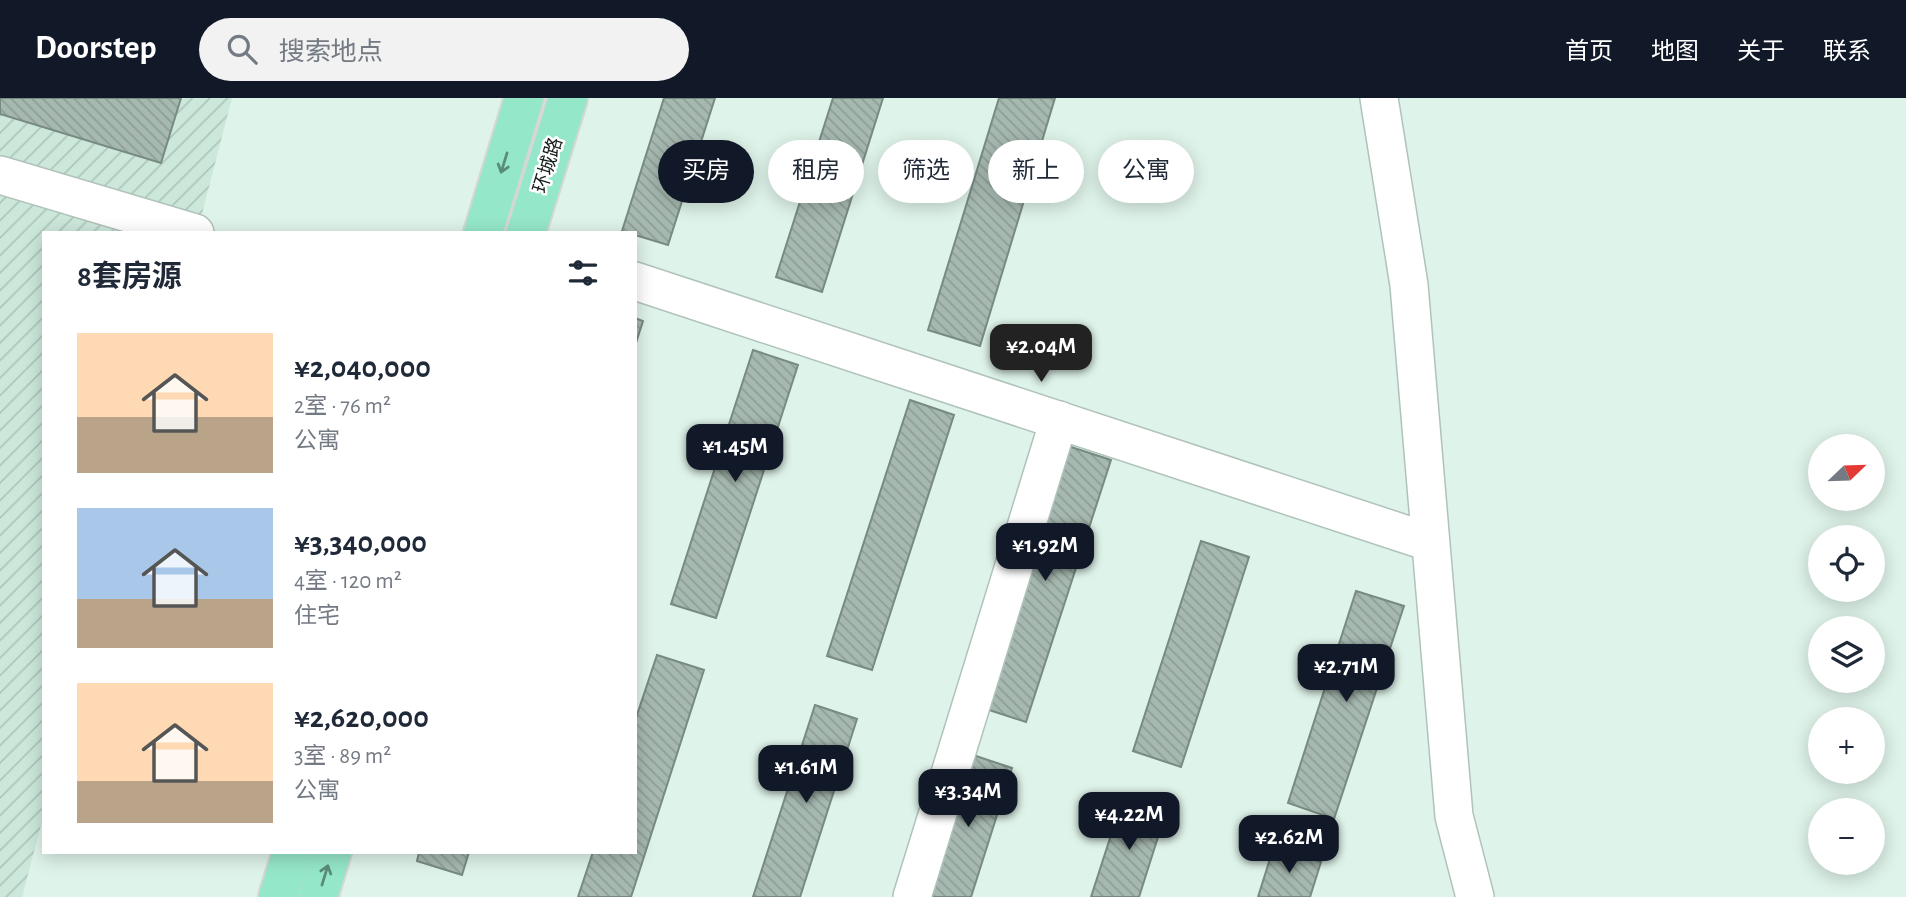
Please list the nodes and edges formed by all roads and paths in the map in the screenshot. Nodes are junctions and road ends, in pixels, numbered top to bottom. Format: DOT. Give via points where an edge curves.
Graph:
graph roads {
  1 [pos="524,98"];
  2 [pos="568,98"];
  3 [pos="1379,98"];
  4 [pos="0,175"];
  5 [pos="188,231"];
  6 [pos="484,231"];
  7 [pos="527,231"];
  8 [pos="637,282"];
  9 [pos="1059,420"];
  10 [pos="1429,542"];
  11 [pos="291,854"];
  12 [pos="331,854"];
  13 [pos="278,897"];
  14 [pos="318,897"];
  15 [pos="912,897"];
  16 [pos="1475,897"];
  1 -- 6 [label="main road, one-way"];
  2 -- 7 [label="main road, 环城路"];
  3 -- 10 [label="street" via="1409,285"];
  4 -- 5 [label="street"];
  8 -- 9 [label="street"];
  9 -- 10 [label="street"];
  9 -- 15 [label="street"];
  10 -- 16 [label="street" via="1454,816"];
  11 -- 13 [label="main road"];
  14 -- 12 [label="main road, one-way"];
}
